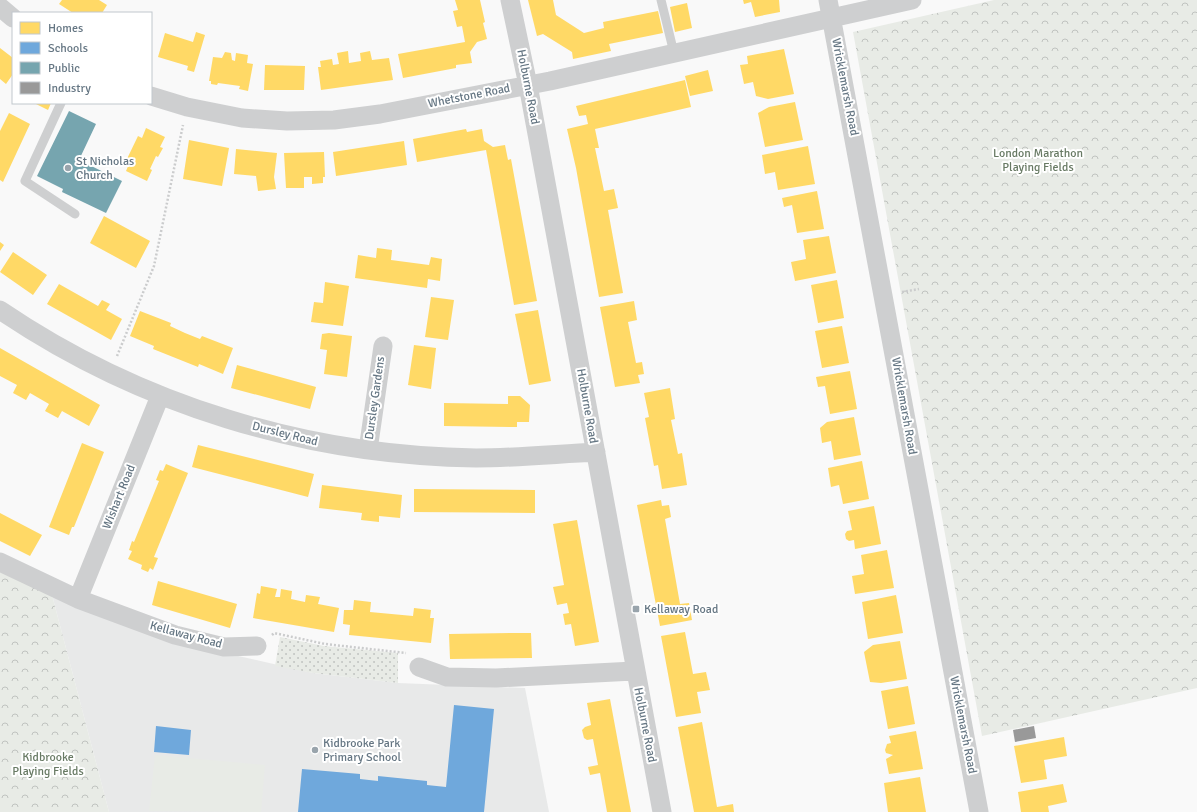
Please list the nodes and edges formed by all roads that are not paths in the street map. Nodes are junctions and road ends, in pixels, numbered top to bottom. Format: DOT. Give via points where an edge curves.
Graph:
graph roads {
  1 [pos="510,0"];
  2 [pos="662,0"];
  3 [pos="828,0"];
  4 [pos="912,0"];
  5 [pos="0,7"];
  6 [pos="12,17"];
  7 [pos="832,18"];
  8 [pos="674,53"];
  9 [pos="528,85"];
  10 [pos="152,96"];
  11 [pos="61,104"];
  12 [pos="75,214"];
  13 [pos="0,310"];
  14 [pos="383,346"];
  15 [pos="160,396"];
  16 [pos="368,450"];
  17 [pos="596,452"];
  18 [pos="0,562"];
  19 [pos="78,599"];
  20 [pos="257,646"];
  21 [pos="420,667"];
  22 [pos="634,671"];
  23 [pos="662,812"];
  24 [pos="979,812"];
  1 -- 9 [label="street, Holburne Road"];
  2 -- 8 [label="lane"];
  3 -- 7 [label="street, Wricklemarsh Road"];
  4 -- 7 [label="street, Whetstone Road"];
  5 -- 6 [label="street"];
  7 -- 8 [label="street, Whetstone Road"];
  7 -- 24 [label="street, Wricklemarsh Road"];
  8 -- 9 [label="street, Whetstone Road"];
  9 -- 10 [label="street, Whetstone Road" via="380,114 334,120 287,121 242,118 186,107"];
  9 -- 17 [label="street, Holburne Road"];
  11 -- 12 [label="lane" via="25,181"];
  13 -- 15 [label="street, Dursley Road" via="70,353"];
  14 -- 16 [label="street, Dursley Gardens"];
  15 -- 16 [label="street, Dursley Road" via="210,414 267,430 315,442"];
  15 -- 19 [label="street, Wishart Road"];
  16 -- 17 [label="street, Dursley Road" via="476,458"];
  17 -- 22 [label="street, Holburne Road"];
  18 -- 19 [label="street, Kellaway Road"];
  19 -- 20 [label="street, Kellaway Road" via="175,635 224,647"];
  21 -- 22 [label="street" via="447,677 496,678"];
  22 -- 23 [label="street, Holburne Road"];
}
